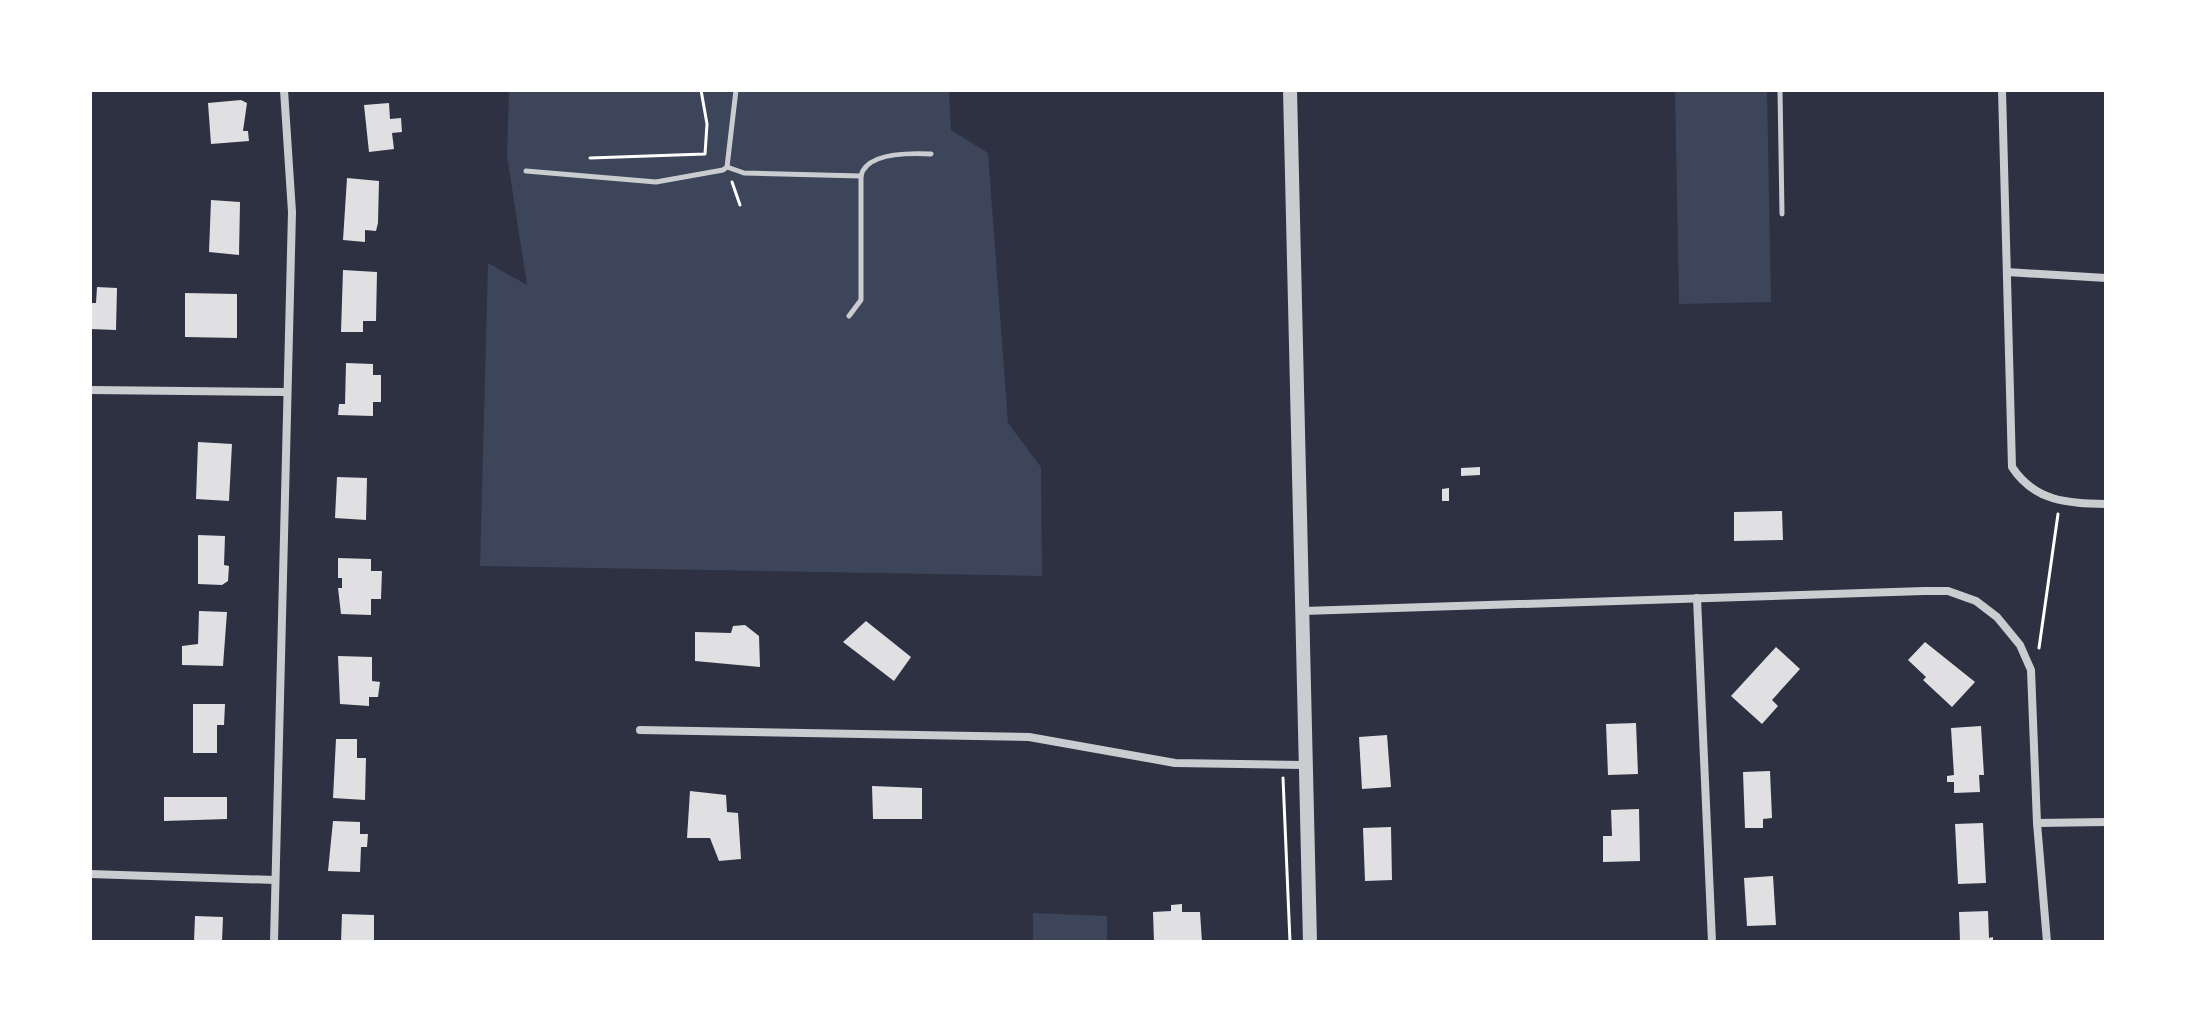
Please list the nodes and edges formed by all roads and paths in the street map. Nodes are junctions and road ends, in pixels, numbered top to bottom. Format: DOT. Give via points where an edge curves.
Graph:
graph roads {
  1 [pos="284,90"];
  2 [pos="701,90"];
  3 [pos="736,90"];
  4 [pos="1290,90"];
  5 [pos="1780,90"];
  6 [pos="2002,90"];
  7 [pos="931,154"];
  8 [pos="590,158"];
  9 [pos="727,167"];
  10 [pos="526,171"];
  11 [pos="861,176"];
  12 [pos="740,205"];
  13 [pos="1782,214"];
  14 [pos="2007,272"];
  15 [pos="2106,278"];
  16 [pos="849,316"];
  17 [pos="90,390"];
  18 [pos="287,392"];
  19 [pos="2060,501"];
  20 [pos="2106,504"];
  21 [pos="1697,598"];
  22 [pos="1303,611"];
  23 [pos="2039,648"];
  24 [pos="640,730"];
  25 [pos="1304,765"];
  26 [pos="1283,766"];
  27 [pos="2106,822"];
  28 [pos="2037,823"];
  29 [pos="90,874"];
  30 [pos="275,880"];
  31 [pos="274,942"];
  32 [pos="1290,942"];
  33 [pos="1310,942"];
  34 [pos="1712,942"];
  35 [pos="2047,942"];
  1 -- 18 [label="street" via="292,212"];
  2 -- 8 [label="path" via="705,154"];
  3 -- 9 [label="lane"];
  4 -- 22 [label="street"];
  5 -- 13 [label="lane"];
  6 -- 14 [label="street"];
  7 -- 11 [label="lane" via="869,162"];
  9 -- 10 [label="lane" via="708,176 656,182"];
  9 -- 11 [label="lane" via="744,173"];
  9 -- 12 [label="path"];
  11 -- 16 [label="lane" via="861,300"];
  14 -- 15 [label="street"];
  14 -- 19 [label="street" via="2012,467 2023,484"];
  17 -- 18 [label="street"];
  18 -- 30 [label="street"];
  19 -- 20 [label="street"];
  19 -- 23 [label="path"];
  21 -- 22 [label="street"];
  21 -- 28 [label="street" via="1948,591 1976,601 2020,645 2031,670"];
  21 -- 34 [label="street"];
  22 -- 25 [label="street"];
  24 -- 26 [label="street" via="1029,737 1175,763"];
  25 -- 26 [label="street"];
  25 -- 33 [label="street"];
  26 -- 32 [label="path"];
  27 -- 28 [label="street"];
  28 -- 35 [label="street"];
  29 -- 30 [label="street"];
  30 -- 31 [label="street"];
}
